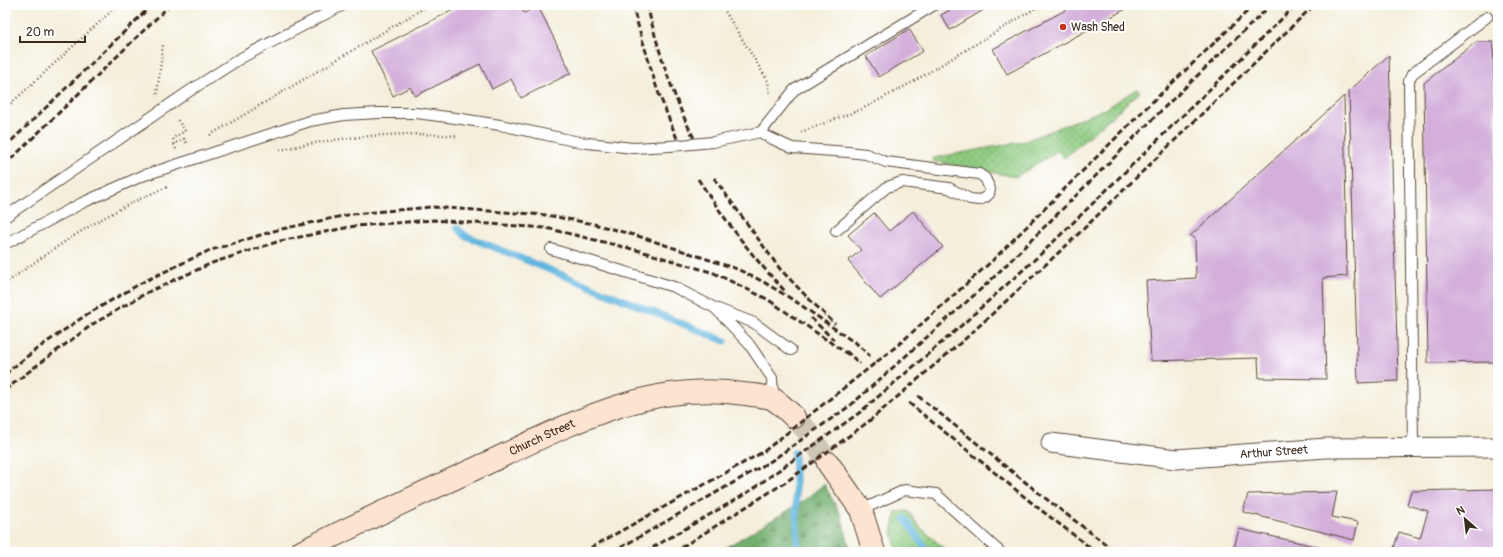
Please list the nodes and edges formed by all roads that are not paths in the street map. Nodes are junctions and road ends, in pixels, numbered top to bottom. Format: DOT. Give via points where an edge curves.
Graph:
graph roads {
  1 [pos="343,5"];
  2 [pos="934,5"];
  3 [pos="1487,17"];
  4 [pos="761,132"];
  5 [pos="5,217"];
  6 [pos="836,231"];
  7 [pos="5,244"];
  8 [pos="551,249"];
  9 [pos="715,308"];
  10 [pos="791,350"];
  11 [pos="773,399"];
  12 [pos="794,417"];
  13 [pos="1051,443"];
  14 [pos="1498,447"];
  15 [pos="1413,448"];
  16 [pos="828,464"];
  17 [pos="862,510"];
  18 [pos="301,552"];
  19 [pos="874,552"];
  20 [pos="1000,552"];
  1 -- 5 [label="lane" via="241,58"];
  2 -- 4 [label="lane" via="794,90"];
  3 -- 15 [label="lane" via="1412,74 1409,81"];
  4 -- 6 [label="lane" via="792,148 866,154 886,162 979,174 985,178 990,189 986,197 970,200 949,188 902,182 887,187"];
  4 -- 7 [label="lane, bridge" via="713,142 633,148 579,142 416,113 344,115 310,121 142,176 113,188"];
  8 -- 9 [label="lane" via="674,287"];
  9 -- 10 [label="lane" via="754,322"];
  9 -- 11 [label="lane" via="749,344 772,378"];
  11 -- 12 [label="main road"];
  11 -- 18 [label="main road, Church Street" via="727,391 685,391 645,398 599,412"];
  13 -- 15 [label="street, Arthur Street" via="1176,459 1326,448"];
  14 -- 15 [label="street, Arthur Street"];
  16 -- 17 [label="main road"];
  17 -- 19 [label="main road"];
  17 -- 20 [label="lane" via="905,490 936,494"];
}
